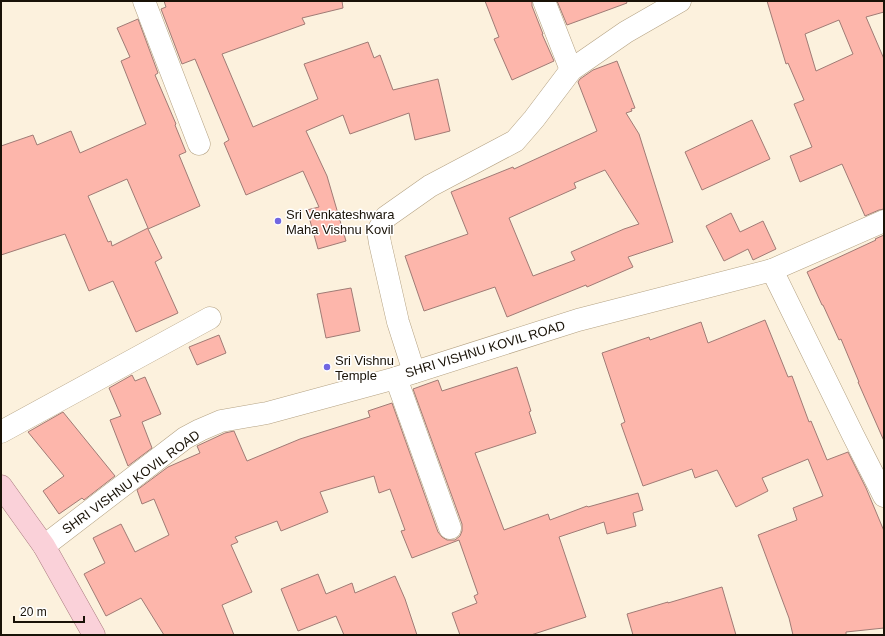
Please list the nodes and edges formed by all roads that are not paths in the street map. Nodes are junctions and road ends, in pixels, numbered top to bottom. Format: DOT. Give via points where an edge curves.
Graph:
graph roads {
  1 [pos="144,1"];
  2 [pos="544,1"];
  3 [pos="680,1"];
  4 [pos="571,70"];
  5 [pos="199,144"];
  6 [pos="884,221"];
  7 [pos="772,270"];
  8 [pos="210,318"];
  9 [pos="405,375"];
  10 [pos="1,432"];
  11 [pos="884,496"];
  12 [pos="4,497"];
  13 [pos="450,528"];
  14 [pos="44,546"];
  15 [pos="94,635"];
  1 -- 5 [label="street"];
  2 -- 4 [label="street"];
  3 -- 4 [label="street" via="626,32"];
  4 -- 9 [label="street" via="515,141 430,186 386,217 378,231 398,322"];
  6 -- 7 [label="street, SHRI VISHNU KOVIL ROAD"];
  7 -- 9 [label="street, SHRI VISHNU KOVIL ROAD" via="578,320"];
  7 -- 11 [label="street"];
  8 -- 10 [label="street"];
  9 -- 13 [label="street"];
  9 -- 14 [label="street, SHRI VISHNU KOVIL ROAD" via="267,413 221,421 200,430"];
  12 -- 14 [label="main road"];
  14 -- 15 [label="main road"];
}
